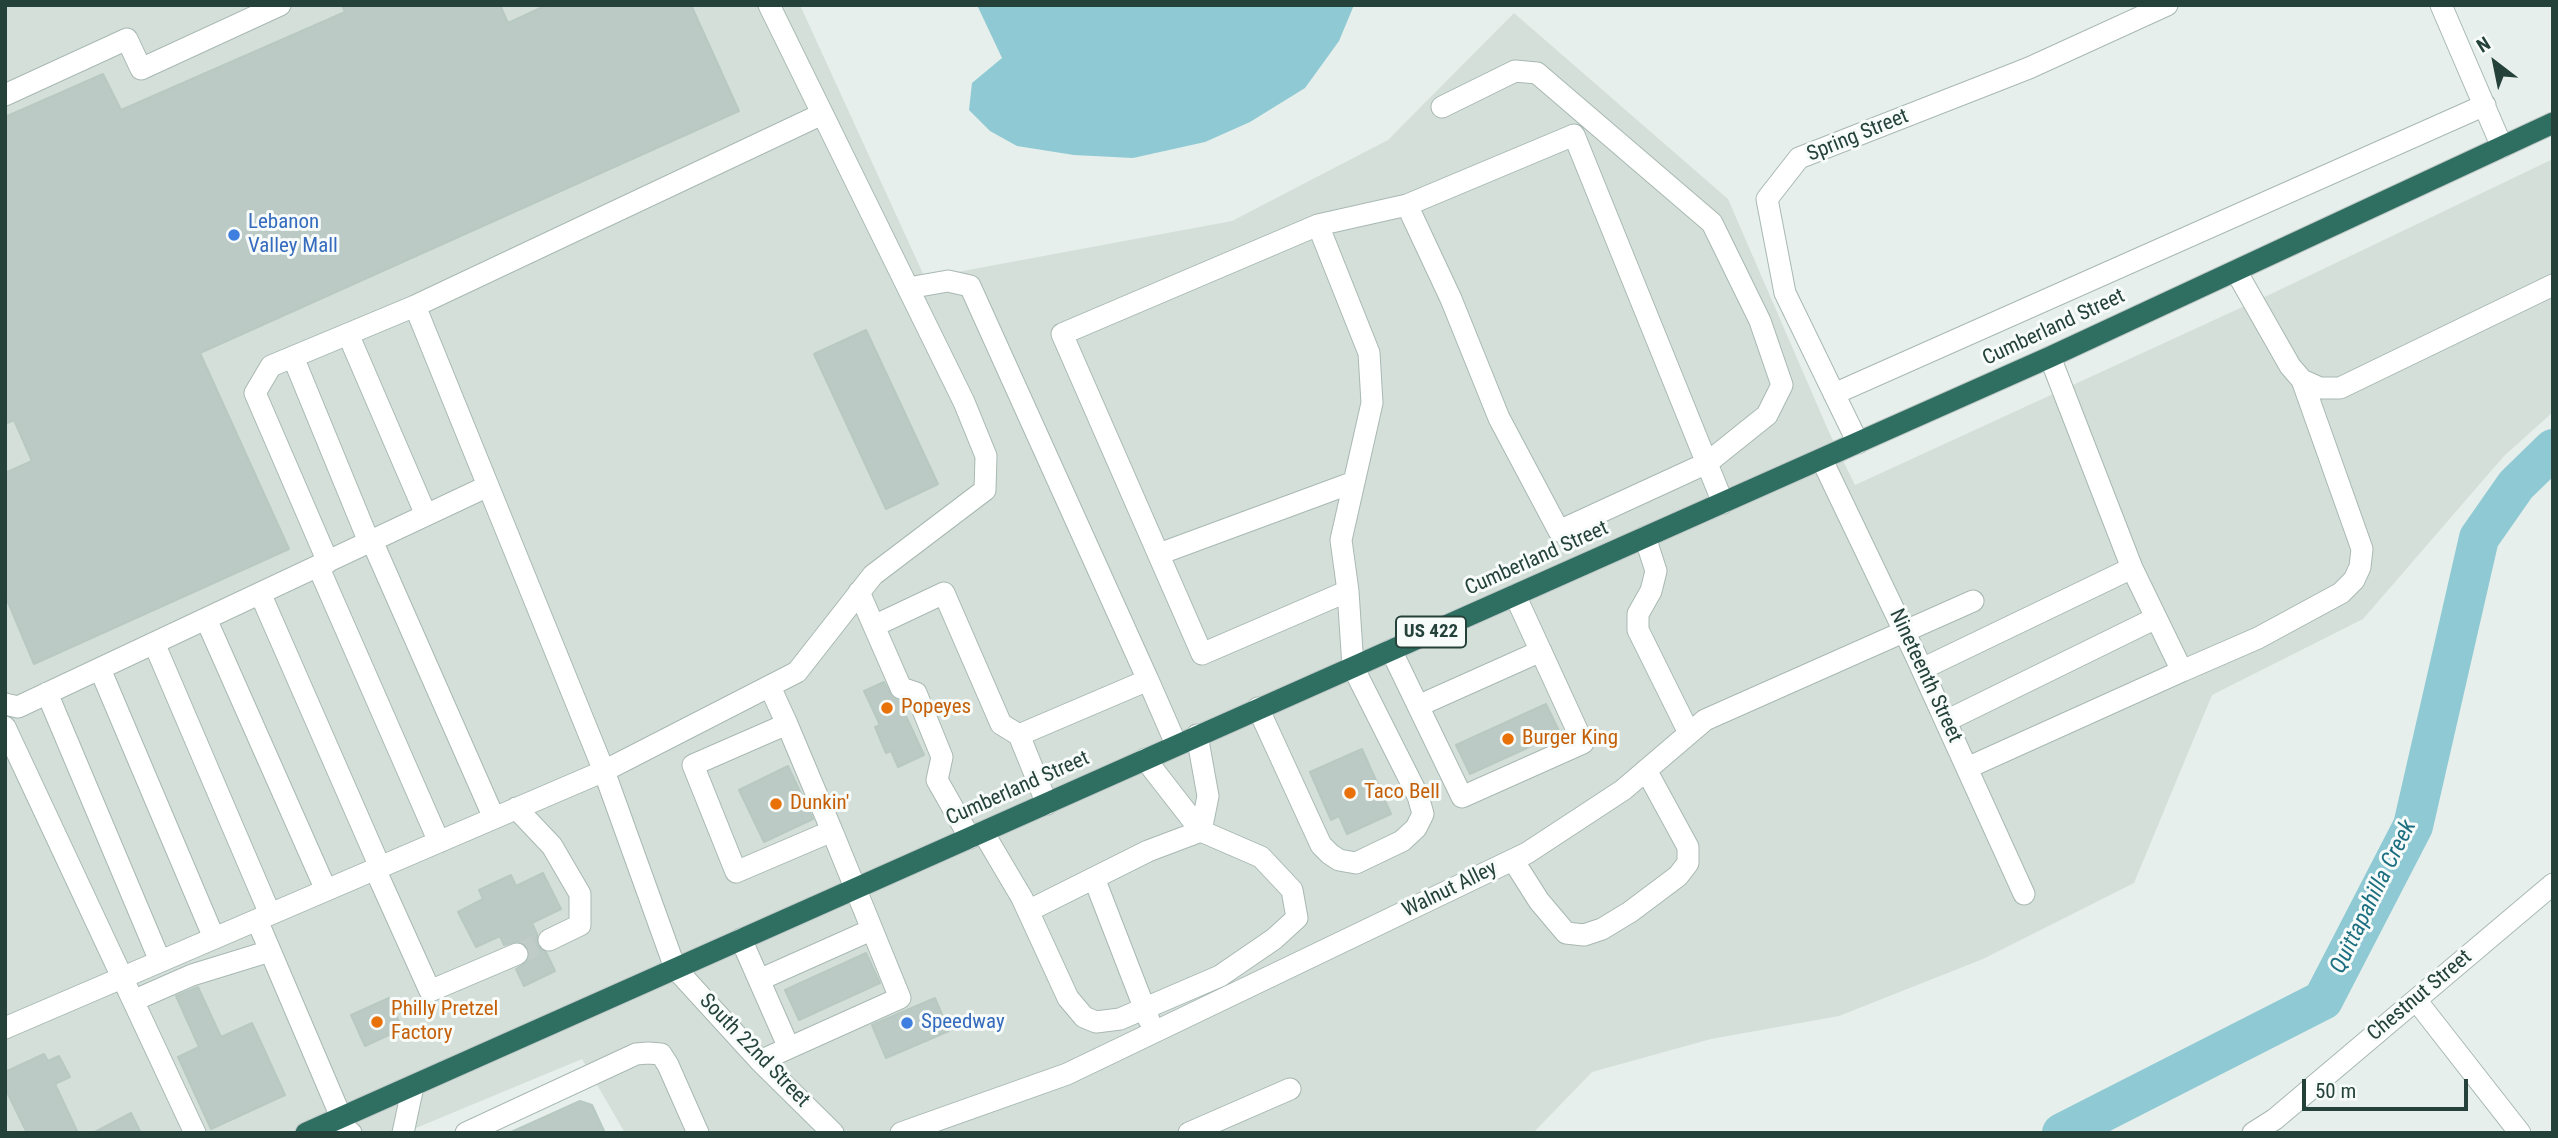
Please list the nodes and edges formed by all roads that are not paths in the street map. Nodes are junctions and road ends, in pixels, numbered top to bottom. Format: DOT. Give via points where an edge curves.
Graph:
graph roads {
  1 [pos="281,5"];
  2 [pos="769,5"];
  3 [pos="2166,5"];
  4 [pos="2441,5"];
  5 [pos="5,95"];
  6 [pos="2485,104"];
  7 [pos="1442,107"];
  8 [pos="822,114"];
  9 [pos="2553,122"];
  10 [pos="1596,123"];
  11 [pos="1574,135"];
  12 [pos="2502,147"];
  13 [pos="1406,205"];
  14 [pos="1318,225"];
  15 [pos="2236,271"];
  16 [pos="2553,285"];
  17 [pos="908,288"];
  18 [pos="415,306"];
  19 [pos="348,334"];
  20 [pos="293,357"];
  21 [pos="2050,357"];
  22 [pos="2302,380"];
  23 [pos="1834,394"];
  24 [pos="1858,443"];
  25 [pos="1822,460"];
  26 [pos="1707,463"];
  27 [pos="1354,482"];
  28 [pos="488,486"];
  29 [pos="1723,503"];
  30 [pos="426,515"];
  31 [pos="1645,537"];
  32 [pos="371,542"];
  33 [pos="1158,554"];
  34 [pos="323,564"];
  35 [pos="2133,568"];
  36 [pos="859,592"];
  37 [pos="1348,592"];
  38 [pos="260,593"];
  39 [pos="1515,595"];
  40 [pos="1973,601"];
  41 [pos="2156,618"];
  42 [pos="206,619"];
  43 [pos="874,626"];
  44 [pos="1905,633"];
  45 [pos="154,643"];
  46 [pos="1391,650"];
  47 [pos="1541,651"];
  48 [pos="1353,667"];
  49 [pos="100,668"];
  50 [pos="1922,669"];
  51 [pos="2182,671"];
  52 [pos="1148,680"];
  53 [pos="770,687"];
  54 [pos="47,693"];
  55 [pos="5,704"];
  56 [pos="1418,706"];
  57 [pos="1258,708"];
  58 [pos="1946,721"];
  59 [pos="787,724"];
  60 [pos="5,727"];
  61 [pos="1689,733"];
  62 [pos="1019,735"];
  63 [pos="1197,735"];
  64 [pos="1176,744"];
  65 [pos="1145,758"];
  66 [pos="1967,768"];
  67 [pos="1646,770"];
  68 [pos="604,771"];
  69 [pos="1047,804"];
  70 [pos="516,808"];
  71 [pos="494,818"];
  72 [pos="832,831"];
  73 [pos="1201,831"];
  74 [pos="976,835"];
  75 [pos="439,842"];
  76 [pos="1513,860"];
  77 [pos="377,868"];
  78 [pos="1094,878"];
  79 [pos="2553,884"];
  80 [pos="326,890"];
  81 [pos="855,890"];
  82 [pos="2024,894"];
  83 [pos="1028,911"];
  84 [pos="264,917"];
  85 [pos="871,930"];
  86 [pos="214,938"];
  87 [pos="741,939"];
  88 [pos="549,940"];
  89 [pos="270,951"];
  90 [pos="517,954"];
  91 [pos="160,961"];
  92 [pos="675,968"];
  93 [pos="121,979"];
  94 [pos="759,980"];
  95 [pos="135,1000"];
  96 [pos="2416,1000"];
  97 [pos="1144,1008"];
  98 [pos="5,1028"];
  99 [pos="1154,1032"];
  100 [pos="789,1048"];
  101 [pos="760,1061"];
  102 [pos="413,1086"];
  103 [pos="1290,1089"];
  104 [pos="342,1124"];
  105 [pos="2281,1126"];
  106 [pos="820,1129"];
  107 [pos="195,1133"];
  108 [pos="306,1133"];
  109 [pos="403,1133"];
  110 [pos="466,1133"];
  111 [pos="698,1133"];
  112 [pos="901,1133"];
  113 [pos="1189,1133"];
  114 [pos="2253,1133"];
  115 [pos="2520,1133"];
  1 -- 5 [label="street" via="141,69 127,39"];
  2 -- 8 [label="street"];
  3 -- 23 [label="street, Spring Street" via="2029,68 1799,159 1766,199 1784,293"];
  4 -- 6 [label="street"];
  6 -- 12 [label="street"];
  6 -- 23 [label="street"];
  7 -- 10 [label="street" via="1515,71 1538,73"];
  8 -- 17 [label="street"];
  8 -- 18 [label="street"];
  9 -- 12 [label="highway, Cumberland Street / US 422"];
  10 -- 11 [label="street"];
  10 -- 26 [label="street" via="1713,223 1760,320 1782,385 1767,415"];
  11 -- 13 [label="street"];
  11 -- 26 [label="street"];
  12 -- 15 [label="highway, Cumberland Street / US 422"];
  13 -- 14 [label="street"];
  13 -- 26 [label="street" via="1451,299 1499,418 1559,531"];
  14 -- 27 [label="street" via="1369,353 1372,403"];
  14 -- 33 [label="street" via="1062,334"];
  15 -- 21 [label="highway, Cumberland Street / US 422"];
  15 -- 22 [label="street"];
  16 -- 22 [label="street" via="2340,388 2320,388"];
  17 -- 36 [label="street" via="986,456 985,490 873,575"];
  17 -- 52 [label="street" via="948,281 970,286"];
  18 -- 19 [label="street"];
  18 -- 28 [label="street"];
  19 -- 20 [label="street"];
  19 -- 30 [label="street"];
  20 -- 32 [label="street"];
  20 -- 34 [label="street" via="271,366 255,393"];
  21 -- 24 [label="highway, Cumberland Street / US 422"];
  21 -- 35 [label="street"];
  22 -- 51 [label="street" via="2362,549 2360,567 2341,593 2258,638"];
  23 -- 24 [label="street, Spring Street"];
  24 -- 25 [label="highway, Cumberland Street / US 422"];
  25 -- 29 [label="highway, Cumberland Street / US 422"];
  25 -- 44 [label="street, Nineteenth Street"];
  26 -- 29 [label="street"];
  27 -- 33 [label="street"];
  27 -- 37 [label="street" via="1341,540"];
  28 -- 30 [label="street"];
  28 -- 68 [label="street"];
  29 -- 31 [label="highway, Cumberland Street / US 422"];
  30 -- 32 [label="street"];
  31 -- 39 [label="highway, Cumberland Street / US 422"];
  31 -- 61 [label="street" via="1656,571 1638,614 1638,630"];
  32 -- 34 [label="street"];
  32 -- 71 [label="street"];
  33 -- 37 [label="street" via="1202,654"];
  34 -- 38 [label="street"];
  34 -- 75 [label="street"];
  35 -- 41 [label="street"];
  35 -- 50 [label="street"];
  36 -- 43 [label="street"];
  36 -- 53 [label="street" via="797,672"];
  37 -- 48 [label="street"];
  38 -- 42 [label="street"];
  38 -- 77 [label="street"];
  39 -- 46 [label="highway, Cumberland Street / US 422"];
  39 -- 47 [label="street"];
  40 -- 44 [label="street, Walnut Alley"];
  41 -- 51 [label="street"];
  41 -- 58 [label="street"];
  42 -- 45 [label="street"];
  42 -- 80 [label="street"];
  43 -- 62 [label="street" via="944,593 1001,724"];
  43 -- 74 [label="street" via="901,688 916,693 942,757 937,780"];
  44 -- 50 [label="street, Nineteenth Street"];
  44 -- 61 [label="street, Walnut Alley" via="1705,720"];
  45 -- 49 [label="street"];
  45 -- 84 [label="street"];
  46 -- 48 [label="highway, Cumberland Street / US 422"];
  46 -- 56 [label="street"];
  47 -- 56 [label="street"];
  47 -- 56 [label="street" via="1583,743 1462,797"];
  48 -- 57 [label="highway, Cumberland Street / US 422"];
  48 -- 57 [label="street" via="1407,770 1423,814 1402,841 1371,857 1356,863 1339,860 1321,845"];
  49 -- 54 [label="street"];
  49 -- 86 [label="street"];
  50 -- 58 [label="street, Nineteenth Street"];
  51 -- 66 [label="street"];
  52 -- 62 [label="street"];
  52 -- 64 [label="street"];
  53 -- 59 [label="street"];
  53 -- 68 [label="street"];
  54 -- 55 [label="street" via="18,707"];
  54 -- 91 [label="street"];
  57 -- 63 [label="highway, Cumberland Street / US 422"];
  58 -- 66 [label="street, Nineteenth Street"];
  59 -- 72 [label="street"];
  59 -- 72 [label="street" via="693,765 736,872"];
  60 -- 93 [label="street"];
  61 -- 67 [label="street, Walnut Alley"];
  62 -- 69 [label="street"];
  63 -- 64 [label="highway, Cumberland Street / US 422"];
  63 -- 73 [label="street" via="1208,796"];
  64 -- 65 [label="highway, Cumberland Street / US 422"];
  65 -- 69 [label="highway, Cumberland Street / US 422"];
  65 -- 73 [label="street"];
  66 -- 82 [label="street, Nineteenth Street"];
  67 -- 76 [label="street, Walnut Alley" via="1623,790"];
  67 -- 76 [label="street" via="1688,847 1688,863 1630,912 1584,935 1566,933"];
  68 -- 70 [label="street"];
  68 -- 92 [label="street"];
  69 -- 74 [label="highway, Cumberland Street / US 422"];
  70 -- 71 [label="street"];
  70 -- 88 [label="street" via="552,846 580,894 580,925"];
  71 -- 75 [label="street"];
  72 -- 81 [label="street"];
  73 -- 78 [label="street"];
  73 -- 97 [label="street" via="1261,857 1292,890 1297,918 1220,976"];
  74 -- 81 [label="highway, Cumberland Street / US 422"];
  74 -- 83 [label="street"];
  75 -- 77 [label="street"];
  76 -- 99 [label="street, Walnut Alley"];
  77 -- 80 [label="street"];
  77 -- 90 [label="street" via="430,991"];
  78 -- 83 [label="street"];
  78 -- 97 [label="street"];
  79 -- 96 [label="street, Chestnut Street"];
  80 -- 84 [label="street"];
  81 -- 85 [label="street"];
  81 -- 87 [label="highway, Cumberland Street / US 422"];
  83 -- 97 [label="street" via="1076,1010 1096,1022 1120,1019"];
  84 -- 86 [label="street"];
  84 -- 89 [label="street"];
  85 -- 94 [label="street"];
  85 -- 100 [label="street" via="900,998"];
  86 -- 91 [label="street"];
  87 -- 92 [label="highway, Cumberland Street / US 422"];
  87 -- 94 [label="street"];
  89 -- 95 [label="street" via="192,975"];
  89 -- 104 [label="street"];
  91 -- 93 [label="street"];
  92 -- 101 [label="street, South 22nd Street"];
  92 -- 102 [label="highway, Cumberland Street / US 422"];
  93 -- 95 [label="street"];
  93 -- 98 [label="street"];
  94 -- 100 [label="street"];
  95 -- 107 [label="street"];
  96 -- 105 [label="street, Chestnut Street"];
  96 -- 115 [label="street"];
  97 -- 99 [label="street"];
  99 -- 112 [label="street, Walnut Alley" via="1067,1074"];
  100 -- 101 [label="street"];
  101 -- 106 [label="street, South 22nd Street"];
  102 -- 104 [label="highway, Cumberland Street / US 422"];
  102 -- 109 [label="street"];
  103 -- 113 [label="street"];
  104 -- 108 [label="highway, Cumberland Street / US 422"];
  105 -- 114 [label="street, Chestnut Street"];
  110 -- 111 [label="street" via="636,1054 648,1053 660,1054 668,1065"];
}
